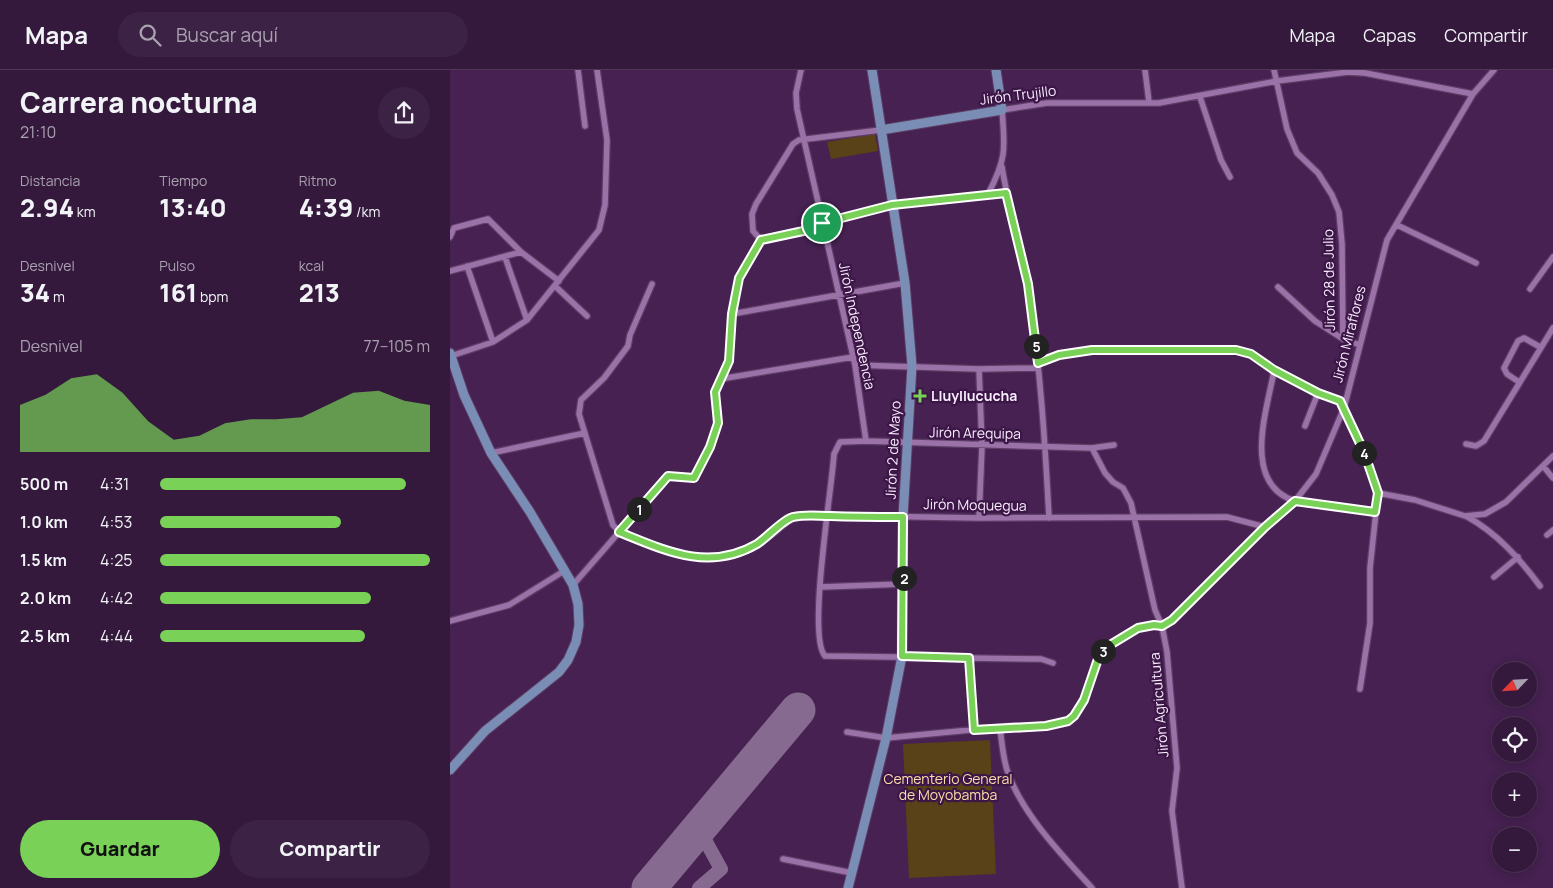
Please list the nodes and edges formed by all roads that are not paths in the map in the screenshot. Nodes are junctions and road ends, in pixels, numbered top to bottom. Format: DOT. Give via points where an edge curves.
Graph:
graph roads {
  1 [pos="578,70"];
  2 [pos="598,70"];
  3 [pos="801,70"];
  4 [pos="872,70"];
  5 [pos="996,70"];
  6 [pos="1145,70"];
  7 [pos="1274,70"];
  8 [pos="1484,70"];
  9 [pos="1493,71"];
  10 [pos="1277,82"];
  11 [pos="1473,94"];
  12 [pos="1200,97"];
  13 [pos="1149,102"];
  14 [pos="1002,110"];
  15 [pos="585,126"];
  16 [pos="882,130"];
  17 [pos="804,140"];
  18 [pos="1002,165"];
  19 [pos="1230,176"];
  20 [pos="1006,193"];
  21 [pos="988,194"];
  22 [pos="892,205"];
  23 [pos="822,225"];
  24 [pos="1397,225"];
  25 [pos="450,237"];
  26 [pos="761,240"];
  27 [pos="521,252"];
  28 [pos="504,257"];
  29 [pos="1553,257"];
  30 [pos="1476,263"];
  31 [pos="467,266"];
  32 [pos="450,271"];
  33 [pos="905,283"];
  34 [pos="557,284"];
  35 [pos="652,284"];
  36 [pos="1278,287"];
  37 [pos="1530,289"];
  38 [pos="838,295"];
  39 [pos="732,314"];
  40 [pos="587,316"];
  41 [pos="527,320"];
  42 [pos="1553,328"];
  43 [pos="1343,339"];
  44 [pos="493,342"];
  45 [pos="1360,345"];
  46 [pos="1540,347"];
  47 [pos="450,355"];
  48 [pos="853,357"];
  49 [pos="855,365"];
  50 [pos="912,366"];
  51 [pos="1038,366"];
  52 [pos="979,369"];
  53 [pos="1274,370"];
  54 [pos="720,379"];
  55 [pos="1519,382"];
  56 [pos="1318,393"];
  57 [pos="1344,408"];
  58 [pos="1305,426"];
  59 [pos="586,433"];
  60 [pos="866,441"];
  61 [pos="907,444"];
  62 [pos="1466,444"];
  63 [pos="1114,445"];
  64 [pos="982,446"];
  65 [pos="1046,446"];
  66 [pos="1092,448"];
  67 [pos="491,453"];
  68 [pos="1553,456"];
  69 [pos="1542,466"];
  70 [pos="1553,478"];
  71 [pos="1378,493"];
  72 [pos="1295,501"];
  73 [pos="1375,512"];
  74 [pos="1485,514"];
  75 [pos="829,516"];
  76 [pos="1465,516"];
  77 [pos="903,517"];
  78 [pos="979,518"];
  79 [pos="1049,518"];
  80 [pos="1135,518"];
  81 [pos="1485,526"];
  82 [pos="1265,527"];
  83 [pos="1553,530"];
  84 [pos="619,532"];
  85 [pos="1547,535"];
  86 [pos="1518,557"];
  87 [pos="564,571"];
  88 [pos="1494,577"];
  89 [pos="904,584"];
  90 [pos="573,585"];
  91 [pos="1540,586"];
  92 [pos="820,587"];
  93 [pos="450,621"];
  94 [pos="1162,626"];
  95 [pos="902,656"];
  96 [pos="969,658"];
  97 [pos="1053,663"];
  98 [pos="1360,689"];
  99 [pos="1000,729"];
  100 [pos="974,730"];
  101 [pos="847,732"];
  102 [pos="886,738"];
  103 [pos="450,770"];
  104 [pos="783,858"];
  105 [pos="852,873"];
  106 [pos="848,888"];
  107 [pos="1092,888"];
  108 [pos="1182,888"];
  1 -- 15 [label="street"];
  2 -- 34 [label="street" via="607,140 602,222 593,239"];
  3 -- 17 [label="street, Jirón Independencia" via="796,101"];
  4 -- 16 [label="main road, Jirón 2 de Mayo"];
  5 -- 14 [label="main road"];
  6 -- 13 [label="street"];
  7 -- 10 [label="street, Jirón 28 de Julio"];
  8 -- 9 [label="street"];
  9 -- 11 [label="street, Jirón Miraflores"];
  10 -- 11 [label="street, Jirón Trujillo" via="1364,72"];
  10 -- 12 [label="street, Jirón Trujillo"];
  10 -- 43 [label="street, Jirón 28 de Julio" via="1287,129 1297,153 1318,173 1339,212"];
  11 -- 24 [label="street, Jirón Miraflores"];
  12 -- 13 [label="street, Jirón Trujillo"];
  12 -- 19 [label="street" via="1221,160"];
  13 -- 14 [label="street, Jirón Trujillo" via="1047,103"];
  14 -- 16 [label="main road, Jirón Trujillo"];
  14 -- 18 [label="street"];
  16 -- 17 [label="street, Jirón Trujillo"];
  16 -- 22 [label="main road, Jirón 2 de Mayo"];
  17 -- 23 [label="street, Jirón Independencia"];
  17 -- 26 [label="street, Jirón Trujillo" via="793,144 752,214 753,231"];
  18 -- 20 [label="street"];
  18 -- 21 [label="street"];
  20 -- 21 [label="street"];
  20 -- 51 [label="street" via="1028,284"];
  21 -- 22 [label="street"];
  22 -- 23 [label="street"];
  22 -- 33 [label="main road, Jirón 2 de Mayo"];
  23 -- 26 [label="street"];
  23 -- 38 [label="street, Jirón Independencia"];
  24 -- 30 [label="street"];
  24 -- 45 [label="street, Jirón Miraflores" via="1386,240"];
  25 -- 27 [label="street" via="454,228 488,219"];
  26 -- 39 [label="street" via="739,278"];
  27 -- 28 [label="street"];
  27 -- 34 [label="street"];
  28 -- 31 [label="street"];
  28 -- 41 [label="street"];
  29 -- 37 [label="street"];
  31 -- 32 [label="street"];
  31 -- 44 [label="street"];
  33 -- 38 [label="street"];
  33 -- 50 [label="main road, Jirón 2 de Mayo"];
  34 -- 40 [label="street"];
  34 -- 41 [label="street"];
  35 -- 59 [label="street" via="628,346 614,366 581,400 579,414"];
  36 -- 43 [label="street" via="1315,321"];
  38 -- 39 [label="street"];
  38 -- 48 [label="street, Jirón Independencia"];
  39 -- 54 [label="street" via="729,361"];
  41 -- 44 [label="street"];
  42 -- 46 [label="street"];
  43 -- 45 [label="street, Jirón 28 de Julio"];
  44 -- 47 [label="street"];
  45 -- 57 [label="street, Jirón Miraflores"];
  46 -- 55 [label="street"];
  46 -- 55 [label="street" via="1524,338 1518,341 1504,368"];
  47 -- 67 [label="main road" via="464,395"];
  48 -- 49 [label="street, Jirón Independencia"];
  48 -- 54 [label="street"];
  49 -- 50 [label="street"];
  49 -- 60 [label="street, Jirón Independencia"];
  50 -- 52 [label="street"];
  50 -- 61 [label="main road, Jirón 2 de Mayo"];
  51 -- 52 [label="street"];
  51 -- 53 [label="street" via="1059,355 1092,350 1236,350 1251,354"];
  51 -- 65 [label="street"];
  52 -- 64 [label="street"];
  53 -- 56 [label="street"];
  53 -- 72 [label="street" via="1264,425 1262,469 1274,488"];
  54 -- 84 [label="street" via="715,400 718,423 694,478 668,476"];
  55 -- 62 [label="street" via="1483,443 1476,446"];
  56 -- 57 [label="street" via="1340,401"];
  56 -- 58 [label="street"];
  57 -- 71 [label="street"];
  57 -- 72 [label="street, Jirón Miraflores" via="1316,474"];
  59 -- 67 [label="street"];
  59 -- 84 [label="street" via="610,518"];
  60 -- 61 [label="street, Jirón Arequipa"];
  60 -- 75 [label="street, Jirón Arequipa" via="840,442 836,446"];
  61 -- 64 [label="street, Jirón Arequipa"];
  61 -- 77 [label="main road, Jirón 2 de Mayo"];
  63 -- 66 [label="street, Jirón Arequipa"];
  64 -- 65 [label="street, Jirón Arequipa"];
  64 -- 78 [label="street"];
  65 -- 66 [label="street, Jirón Arequipa"];
  65 -- 79 [label="street"];
  66 -- 80 [label="street, Jirón Agricultura" via="1105,473 1123,488"];
  67 -- 87 [label="main road"];
  68 -- 69 [label="street"];
  69 -- 70 [label="street"];
  69 -- 74 [label="street" via="1506,502"];
  71 -- 73 [label="street"];
  71 -- 76 [label="street" via="1415,500"];
  72 -- 73 [label="street"];
  72 -- 82 [label="street, Jirón Miraflores"];
  73 -- 98 [label="street" via="1370,623"];
  74 -- 76 [label="street"];
  74 -- 81 [label="street"];
  75 -- 77 [label="street, Jirón Moquegua"];
  75 -- 84 [label="street, Jirón Moquegua" via="811,514 790,518 755,545 714,559 692,557"];
  75 -- 92 [label="street"];
  76 -- 81 [label="street"];
  77 -- 78 [label="street, Jirón Moquegua"];
  77 -- 89 [label="main road, Jirón 2 de Mayo"];
  78 -- 79 [label="street, Jirón Moquegua"];
  79 -- 80 [label="street, Jirón Moquegua"];
  80 -- 82 [label="street, Jirón Moquegua" via="1226,517"];
  80 -- 94 [label="street, Jirón Agricultura" via="1154,610"];
  81 -- 86 [label="street"];
  82 -- 94 [label="street, Jirón Miraflores"];
  83 -- 85 [label="street"];
  84 -- 90 [label="street"];
  86 -- 88 [label="street"];
  86 -- 91 [label="street"];
  87 -- 90 [label="main road"];
  87 -- 93 [label="street" via="509,605"];
  89 -- 92 [label="street"];
  89 -- 95 [label="main road, Jirón 2 de Mayo"];
  90 -- 103 [label="main road" via="579,625 568,660 548,683 485,732"];
  92 -- 95 [label="street" via="819,647 825,656"];
  94 -- 99 [label="street" via="1138,628 1105,648 1099,656 1084,700 1068,721"];
  94 -- 108 [label="street, Jirón Agricultura" via="1175,728 1177,768 1172,811"];
  95 -- 96 [label="street"];
  95 -- 102 [label="main road, Jirón 2 de Mayo"];
  96 -- 97 [label="street" via="1041,659"];
  96 -- 100 [label="street"];
  99 -- 100 [label="street"];
  99 -- 107 [label="street" via="1008,772 1023,806"];
  100 -- 102 [label="street"];
  101 -- 102 [label="street"];
  102 -- 105 [label="main road, Jirón 2 de Mayo"];
  104 -- 105 [label="street"];
  105 -- 106 [label="main road, Jirón 2 de Mayo"];
}
